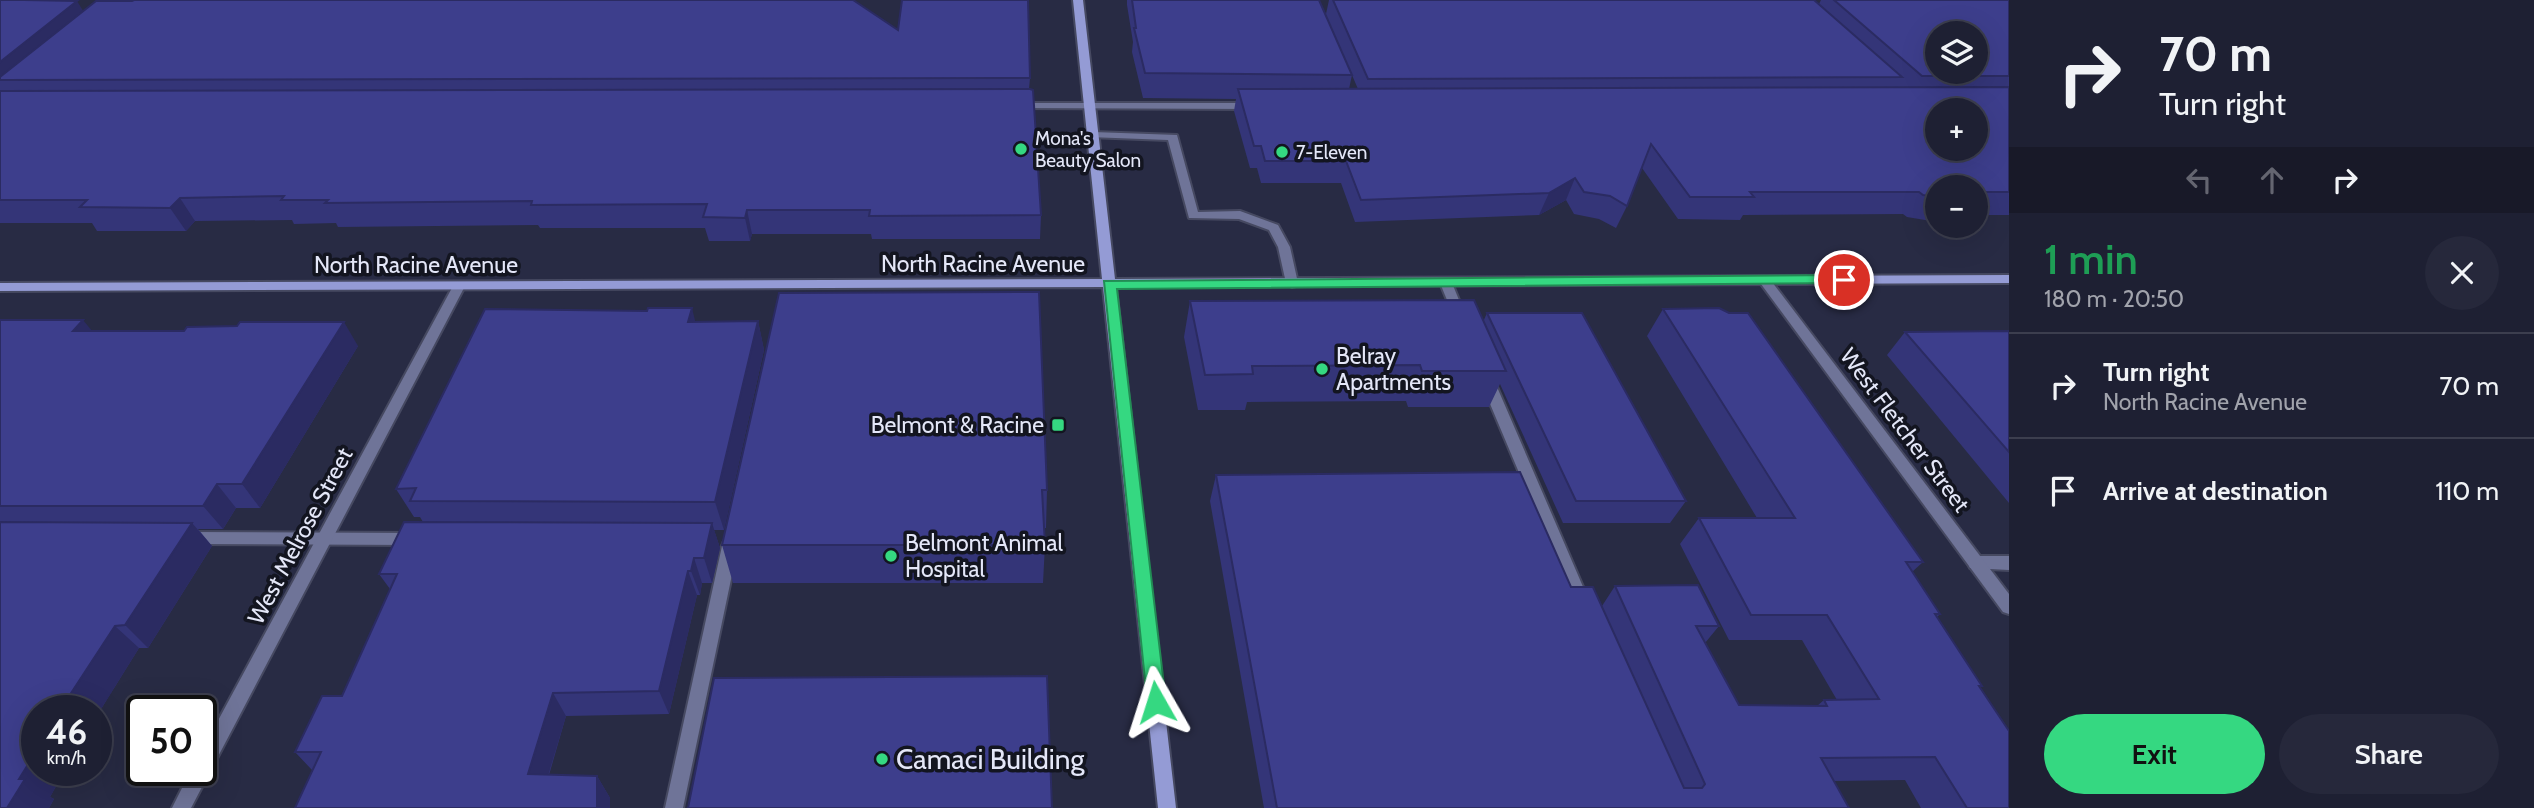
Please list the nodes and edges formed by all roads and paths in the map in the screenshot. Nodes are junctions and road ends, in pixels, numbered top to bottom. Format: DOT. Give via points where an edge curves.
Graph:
graph roads {
  1 [pos="1078,0"];
  2 [pos="1009,106"];
  3 [pos="1090,106"];
  4 [pos="1260,106"];
  5 [pos="1093,135"];
  6 [pos="2009,279"];
  7 [pos="1765,281"];
  8 [pos="1292,283"];
  9 [pos="1446,283"];
  10 [pos="1109,284"];
  11 [pos="459,286"];
  12 [pos="0,287"];
  13 [pos="1465,329"];
  14 [pos="1482,367"];
  15 [pos="728,535"];
  16 [pos="166,538"];
  17 [pos="325,538"];
  18 [pos="431,539"];
  19 [pos="1976,563"];
  20 [pos="2009,563"];
  21 [pos="2009,607"];
  22 [pos="1590,620"];
  23 [pos="181,808"];
  24 [pos="674,808"];
  25 [pos="1167,808"];
  1 -- 3 [label="street"];
  2 -- 3 [label="street"];
  3 -- 4 [label="street"];
  3 -- 5 [label="street"];
  5 -- 8 [label="street" via="1173,137 1193,216 1240,215 1273,228 1284,247"];
  5 -- 10 [label="street"];
  6 -- 7 [label="street, North Racine Avenue"];
  7 -- 9 [label="street, North Racine Avenue"];
  7 -- 19 [label="street, West Fletcher Street"];
  8 -- 9 [label="street, North Racine Avenue"];
  8 -- 10 [label="street, North Racine Avenue"];
  9 -- 13 [label="street"];
  10 -- 11 [label="street, North Racine Avenue" via="785,291"];
  10 -- 25 [label="street"];
  11 -- 12 [label="street, North Racine Avenue"];
  11 -- 17 [label="street, West Melrose Street"];
  14 -- 22 [label="street"];
  15 -- 24 [label="street"];
  16 -- 17 [label="street"];
  17 -- 18 [label="street"];
  17 -- 23 [label="street, West Melrose Street"];
  19 -- 20 [label="street"];
  19 -- 21 [label="street, West Fletcher Street"];
}
